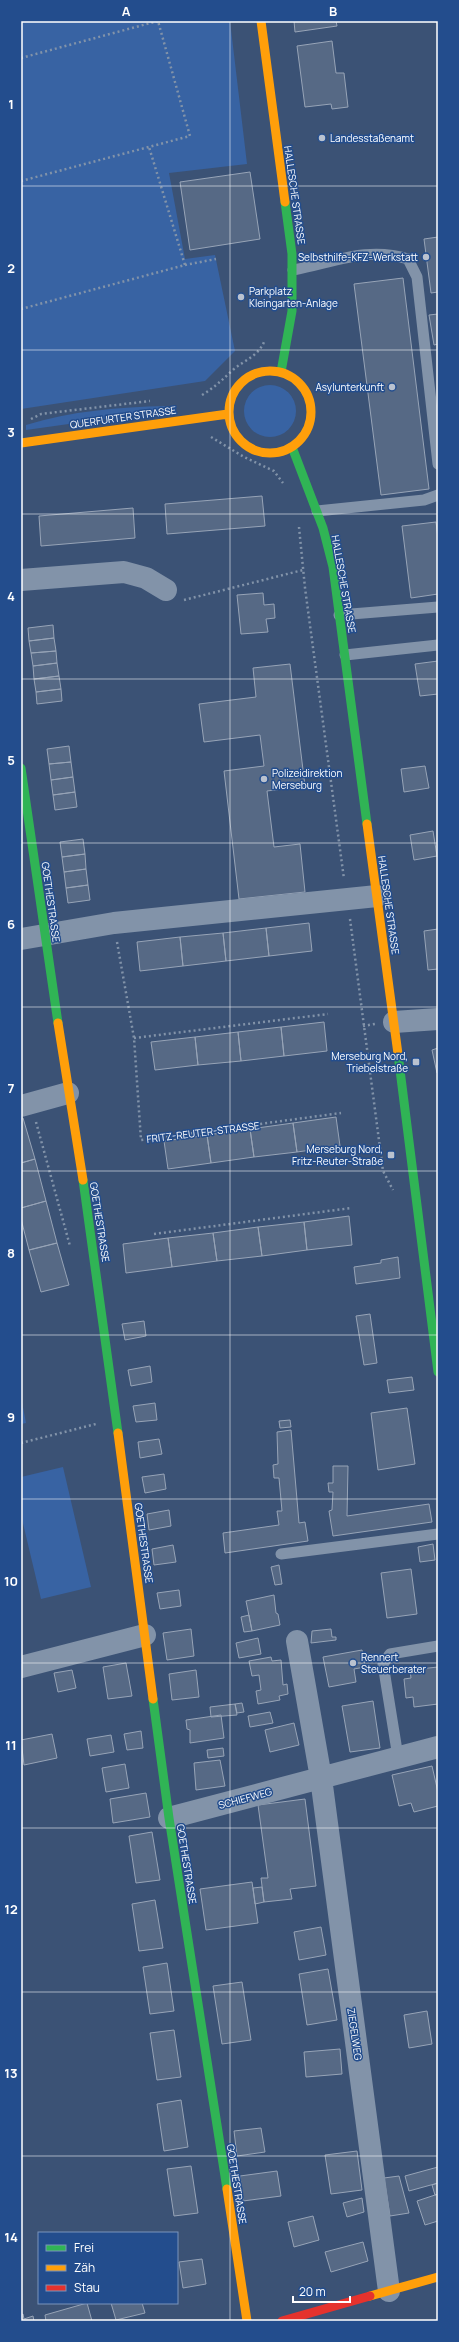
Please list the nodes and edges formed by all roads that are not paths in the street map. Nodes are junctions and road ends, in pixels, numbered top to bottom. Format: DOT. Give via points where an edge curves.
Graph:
graph roads {
  1 [pos="261,21"];
  2 [pos="293,270"];
  3 [pos="281,372"];
  4 [pos="228,414"];
  5 [pos="21,443"];
  6 [pos="292,447"];
  7 [pos="438,464"];
  8 [pos="438,495"];
  9 [pos="317,511"];
  10 [pos="21,580"];
  11 [pos="166,590"];
  12 [pos="438,607"];
  13 [pos="339,615"];
  14 [pos="438,645"];
  15 [pos="345,655"];
  16 [pos="21,768"];
  17 [pos="377,896"];
  18 [pos="44,934"];
  19 [pos="21,939"];
  20 [pos="438,1019"];
  21 [pos="394,1022"];
  22 [pos="68,1093"];
  23 [pos="26,1105"];
  24 [pos="438,1372"];
  25 [pos="438,1534"];
  26 [pos="281,1554"];
  27 [pos="145,1635"];
  28 [pos="298,1641"];
  29 [pos="438,1646"];
  30 [pos="21,1667"];
  31 [pos="438,1747"];
  32 [pos="398,1757"];
  33 [pos="321,1778"];
  34 [pos="169,1818"];
  35 [pos="438,2277"];
  36 [pos="389,2291"];
  37 [pos="247,2321"];
  38 [pos="282,2321"];
  1 -- 2 [label="street, HALLESCHE STRASSE"];
  2 -- 3 [label="street, HALLESCHE STRASSE" via="292,311"];
  2 -- 7 [label="lane" via="354,256 389,253 408,259 417,277"];
  3 -- 4 [label="street" via="258,372 240,382 231,397"];
  3 -- 6 [label="street" via="301,385 311,406 307,429"];
  4 -- 5 [label="street, QUERFURTER STRASSE"];
  4 -- 6 [label="street" via="234,432 243,443 255,450 274,453"];
  6 -- 9 [label="street, HALLESCHE STRASSE"];
  8 -- 9 [label="lane" via="424,500"];
  9 -- 13 [label="street, HALLESCHE STRASSE" via="332,567"];
  10 -- 11 [label="street" via="124,572 146,578"];
  12 -- 13 [label="lane"];
  13 -- 15 [label="street, HALLESCHE STRASSE"];
  14 -- 15 [label="lane"];
  15 -- 17 [label="street, HALLESCHE STRASSE"];
  16 -- 18 [label="street, GOETHESTRASSE"];
  17 -- 18 [label="street" via="114,923"];
  17 -- 21 [label="street, HALLESCHE STRASSE"];
  18 -- 19 [label="street"];
  18 -- 22 [label="street, GOETHESTRASSE"];
  20 -- 21 [label="street"];
  21 -- 24 [label="street, HALLESCHE STRASSE"];
  22 -- 23 [label="street"];
  22 -- 27 [label="street, GOETHESTRASSE" via="93,1247"];
  25 -- 26 [label="lane"];
  27 -- 30 [label="street"];
  27 -- 34 [label="street, GOETHESTRASSE"];
  28 -- 33 [label="street"];
  29 -- 32 [label="lane" via="390,1654 383,1664"];
  31 -- 32 [label="street, SCHIEFWEG"];
  32 -- 33 [label="street, SCHIEFWEG"];
  33 -- 34 [label="street, SCHIEFWEG"];
  33 -- 36 [label="street, ZIEGELWEG"];
  34 -- 37 [label="street, GOETHESTRASSE"];
  35 -- 36 [label="street"];
  36 -- 38 [label="street"];
}
